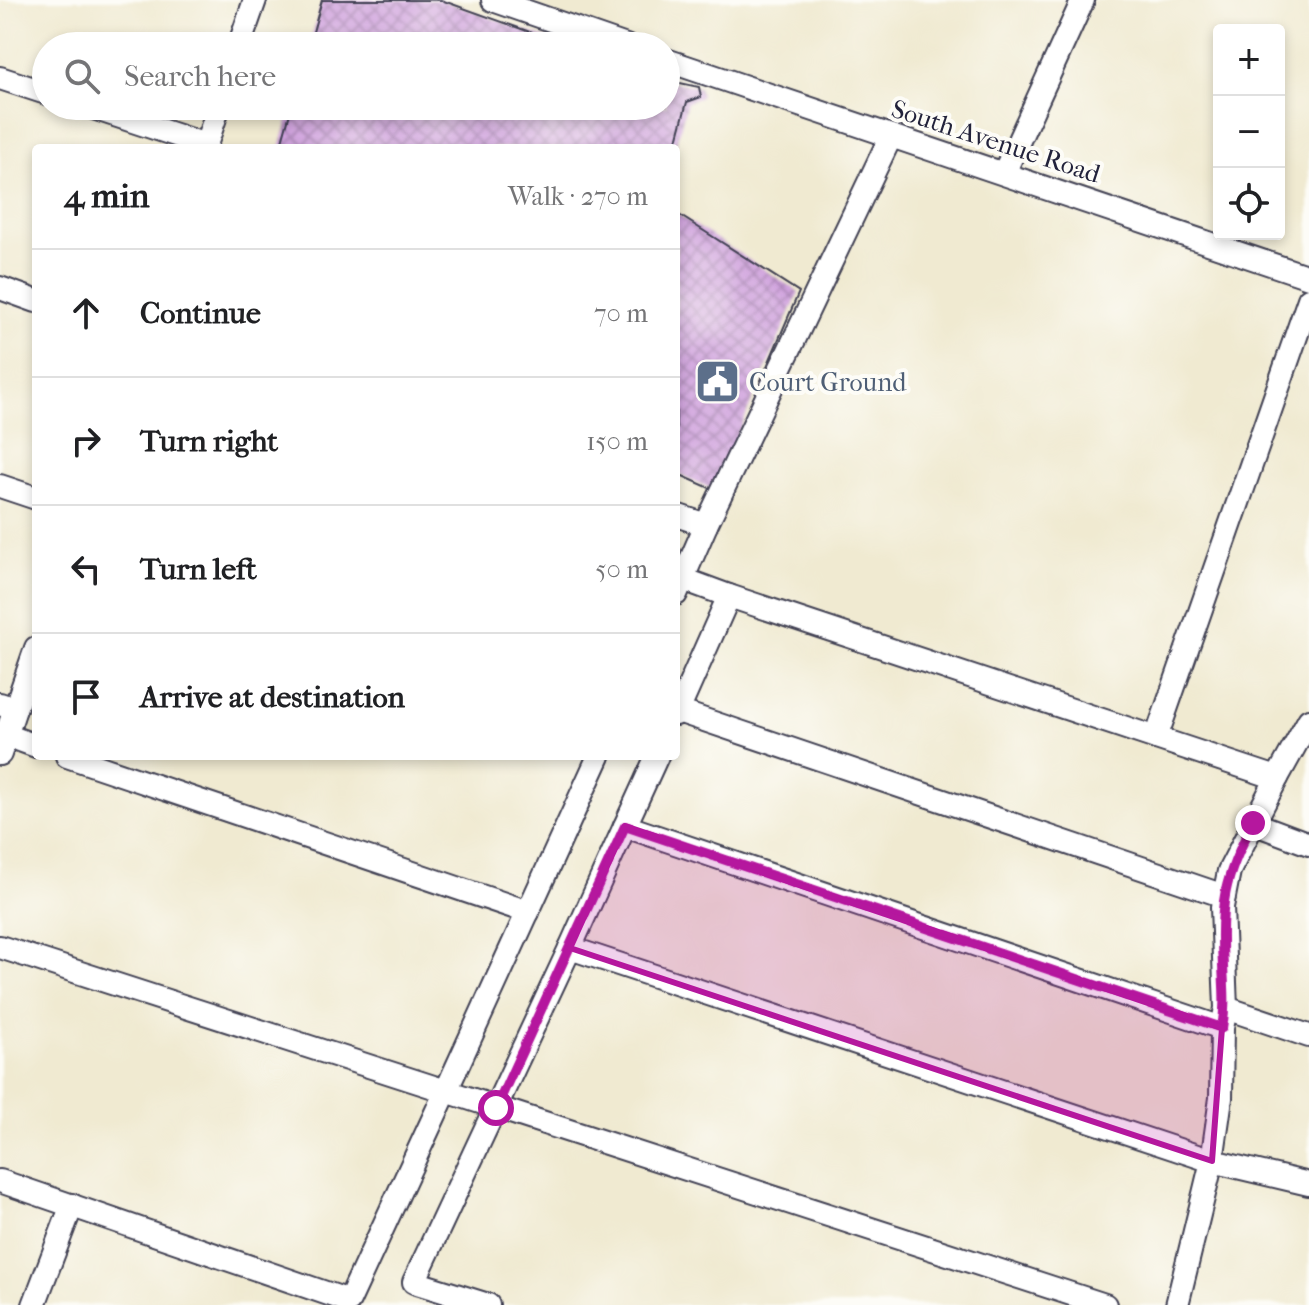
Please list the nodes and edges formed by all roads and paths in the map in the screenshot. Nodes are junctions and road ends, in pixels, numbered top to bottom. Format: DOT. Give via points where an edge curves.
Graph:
graph roads {
  1 [pos="255,0"];
  2 [pos="493,0"];
  3 [pos="1083,0"];
  4 [pos="244,32"];
  5 [pos="586,32"];
  6 [pos="680,65"];
  7 [pos="0,78"];
  8 [pos="32,88"];
  9 [pos="129,120"];
  10 [pos="214,120"];
  11 [pos="891,136"];
  12 [pos="200,144"];
  13 [pos="207,144"];
  14 [pos="1004,173"];
  15 [pos="1309,277"];
  16 [pos="0,288"];
  17 [pos="1309,299"];
  18 [pos="32,300"];
  19 [pos="0,486"];
  20 [pos="32,497"];
  21 [pos="680,516"];
  22 [pos="706,525"];
  23 [pos="680,586"];
  24 [pos="729,596"];
  25 [pos="32,656"];
  26 [pos="680,705"];
  27 [pos="8,706"];
  28 [pos="680,713"];
  29 [pos="1309,720"];
  30 [pos="1156,738"];
  31 [pos="3,744"];
  32 [pos="32,746"];
  33 [pos="79,760"];
  34 [pos="597,760"];
  35 [pos="655,760"];
  36 [pos="1277,778"];
  37 [pos="1253,823"];
  38 [pos="625,826"];
  39 [pos="1309,844"];
  40 [pos="1224,896"];
  41 [pos="528,912"];
  42 [pos="0,947"];
  43 [pos="570,948"];
  44 [pos="1224,1018"];
  45 [pos="1309,1036"];
  46 [pos="446,1091"];
  47 [pos="496,1108"];
  48 [pos="1212,1161"];
  49 [pos="0,1181"];
  50 [pos="1309,1184"];
  51 [pos="72,1205"];
  52 [pos="348,1303"];
  53 [pos="34,1305"];
  54 [pos="488,1305"];
  55 [pos="1105,1305"];
  56 [pos="1177,1305"];
  1 -- 4 [label="street"];
  2 -- 5 [label="street"];
  3 -- 14 [label="street"];
  6 -- 11 [label="street, South Avenue Road"];
  7 -- 8 [label="street"];
  9 -- 12 [label="street"];
  10 -- 13 [label="street"];
  11 -- 14 [label="street, South Avenue Road"];
  11 -- 22 [label="street"];
  14 -- 15 [label="street, South Avenue Road"];
  16 -- 18 [label="street"];
  17 -- 30 [label="street"];
  19 -- 20 [label="street"];
  21 -- 22 [label="street"];
  22 -- 23 [label="street"];
  23 -- 24 [label="street"];
  24 -- 26 [label="street"];
  24 -- 30 [label="street"];
  25 -- 27 [label="street"];
  27 -- 31 [label="street"];
  28 -- 40 [label="street"];
  29 -- 36 [label="street"];
  30 -- 36 [label="street"];
  31 -- 32 [label="street"];
  33 -- 41 [label="street"];
  34 -- 41 [label="street"];
  35 -- 38 [label="street"];
  36 -- 37 [label="street"];
  37 -- 39 [label="street"];
  37 -- 40 [label="street" via="1229,871"];
  38 -- 43 [label="street"];
  38 -- 44 [label="street"];
  40 -- 44 [label="street"];
  41 -- 46 [label="street"];
  42 -- 46 [label="street"];
  43 -- 47 [label="street"];
  43 -- 48 [label="street"];
  44 -- 45 [label="street"];
  44 -- 48 [label="street"];
  46 -- 47 [label="street"];
  46 -- 52 [label="street"];
  47 -- 54 [label="street" via="414,1282"];
  47 -- 55 [label="street"];
  48 -- 50 [label="street"];
  48 -- 56 [label="street"];
  49 -- 51 [label="street"];
  51 -- 52 [label="street"];
  51 -- 53 [label="street"];
}
